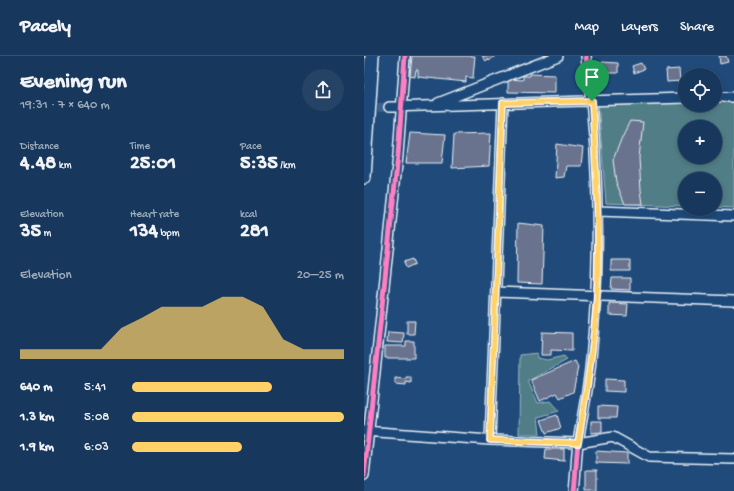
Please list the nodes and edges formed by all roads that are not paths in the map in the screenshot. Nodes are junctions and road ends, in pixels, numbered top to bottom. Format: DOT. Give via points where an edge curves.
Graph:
graph roads {
  1 [pos="372,56"];
  2 [pos="405,56"];
  3 [pos="558,56"];
  4 [pos="586,56"];
  5 [pos="734,97"];
  6 [pos="678,98"];
  7 [pos="722,98"];
  8 [pos="592,101"];
  9 [pos="503,103"];
  10 [pos="433,105"];
  11 [pos="400,106"];
  12 [pos="389,107"];
  13 [pos="364,177"];
  14 [pos="598,211"];
  15 [pos="734,216"];
  16 [pos="496,292"];
  17 [pos="597,295"];
  18 [pos="734,301"];
  19 [pos="367,432"];
  20 [pos="490,440"];
  21 [pos="578,443"];
  22 [pos="734,459"];
  23 [pos="364,476"];
  24 [pos="574,491"];
  1 -- 13 [label="highway"];
  2 -- 11 [label="street"];
  3 -- 10 [label="street"];
  4 -- 8 [label="street"];
  5 -- 7 [label="street"];
  6 -- 8 [label="street"];
  8 -- 9 [label="street"];
  8 -- 14 [label="street"];
  9 -- 10 [label="street"];
  9 -- 16 [label="street"];
  10 -- 11 [label="street"];
  11 -- 12 [label="street"];
  11 -- 19 [label="street" via="398,155"];
  14 -- 15 [label="street"];
  14 -- 17 [label="street"];
  16 -- 17 [label="street"];
  16 -- 20 [label="street"];
  17 -- 18 [label="street"];
  17 -- 21 [label="street" via="591,361"];
  19 -- 20 [label="street"];
  19 -- 23 [label="street"];
  20 -- 21 [label="street"];
  21 -- 22 [label="street" via="612,437 649,457"];
  21 -- 24 [label="street"];
}
